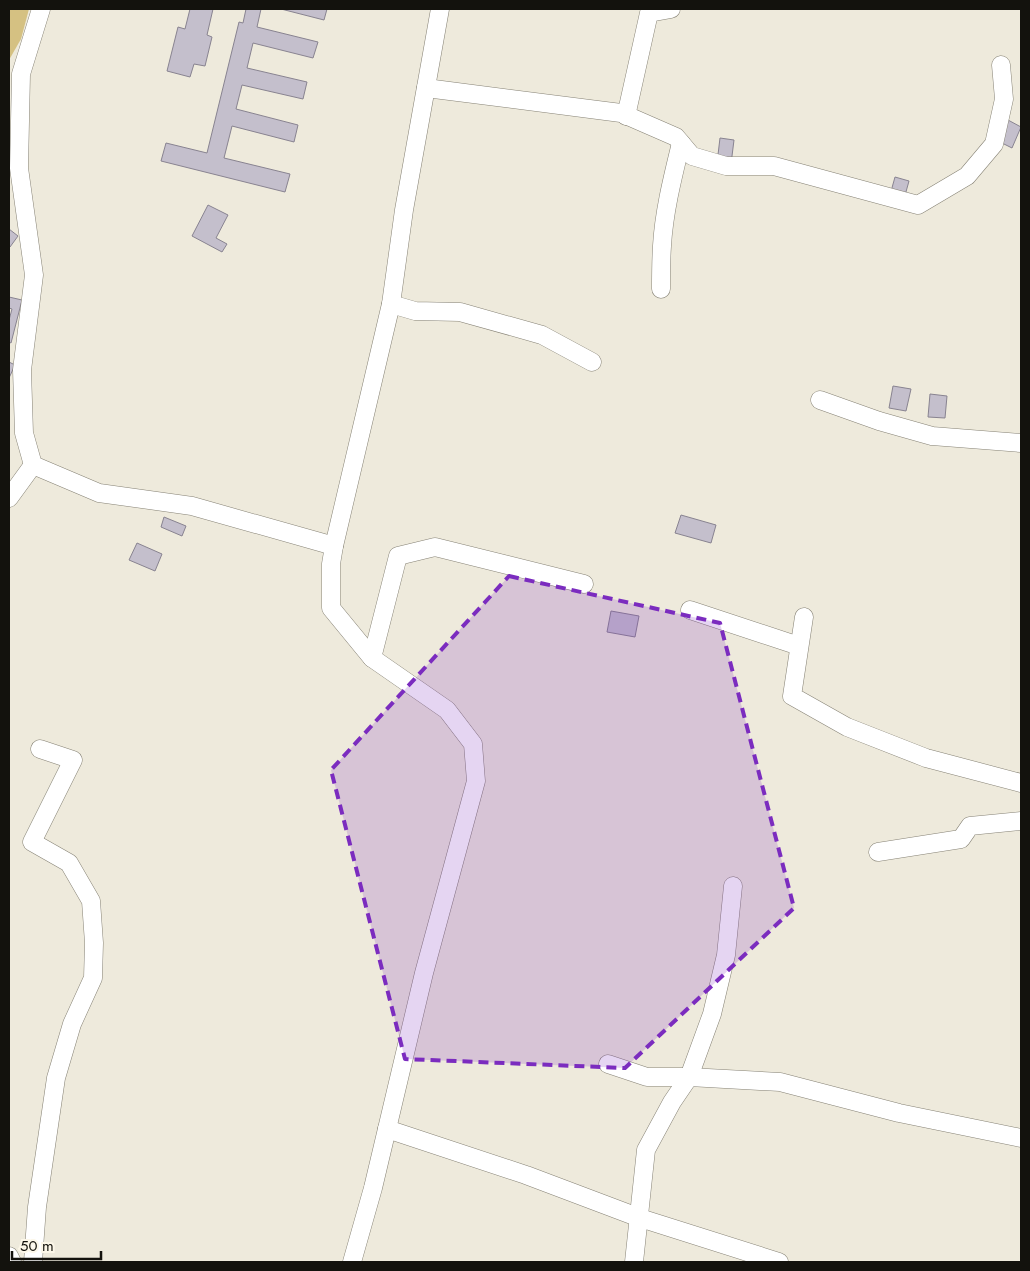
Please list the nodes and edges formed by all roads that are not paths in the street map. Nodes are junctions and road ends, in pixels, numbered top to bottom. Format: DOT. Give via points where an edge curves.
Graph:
graph roads {
  1 [pos="41,9"];
  2 [pos="440,9"];
  3 [pos="672,9"];
  4 [pos="1001,65"];
  5 [pos="426,88"];
  6 [pos="626,116"];
  7 [pos="681,143"];
  8 [pos="661,289"];
  9 [pos="391,304"];
  10 [pos="592,362"];
  11 [pos="820,400"];
  12 [pos="1021,443"];
  13 [pos="33,465"];
  14 [pos="9,498"];
  15 [pos="334,546"];
  16 [pos="584,584"];
  17 [pos="690,610"];
  18 [pos="804,617"];
  19 [pos="800,646"];
  20 [pos="372,658"];
  21 [pos="40,749"];
  22 [pos="1021,783"];
  23 [pos="1021,821"];
  24 [pos="878,852"];
  25 [pos="733,886"];
  26 [pos="608,1064"];
  27 [pos="688,1077"];
  28 [pos="387,1129"];
  29 [pos="1021,1138"];
  30 [pos="640,1218"];
  31 [pos="9,1256"];
  32 [pos="12,1262"];
  33 [pos="33,1262"];
  34 [pos="352,1262"];
  35 [pos="634,1262"];
  36 [pos="778,1262"];
  1 -- 13 [label="street" via="20,74 19,168 34,276 22,370 24,433"];
  2 -- 5 [label="street"];
  3 -- 6 [label="street" via="649,13"];
  4 -- 7 [label="street" via="1004,99 994,144 967,176 918,205 774,166 726,166 692,156"];
  5 -- 6 [label="street"];
  5 -- 9 [label="street"];
  6 -- 7 [label="street" via="676,137"];
  7 -- 8 [label="street" via="664,222"];
  9 -- 10 [label="street" via="415,310 460,312 542,335"];
  9 -- 15 [label="street"];
  11 -- 12 [label="street" via="879,422 932,436"];
  13 -- 14 [label="street"];
  13 -- 15 [label="street" via="99,493 192,506"];
  15 -- 20 [label="street" via="331,608"];
  16 -- 20 [label="street" via="435,548 398,556"];
  17 -- 19 [label="street"];
  18 -- 19 [label="street"];
  19 -- 22 [label="street" via="792,696 847,727 926,758"];
  20 -- 28 [label="street" via="447,710 473,744 476,781 424,973"];
  21 -- 33 [label="street" via="74,760 32,842 69,863 91,901 94,943 92,978 72,1024 56,1078 37,1207"];
  23 -- 24 [label="street" via="970,826 961,839"];
  25 -- 27 [label="street" via="726,955 712,1014"];
  26 -- 27 [label="street" via="648,1077"];
  27 -- 29 [label="street" via="780,1082 899,1113"];
  27 -- 30 [label="street" via="646,1150"];
  28 -- 30 [label="street" via="526,1175"];
  28 -- 34 [label="street"];
  30 -- 35 [label="street"];
  30 -- 36 [label="street"];
  31 -- 32 [label="street"];
}
